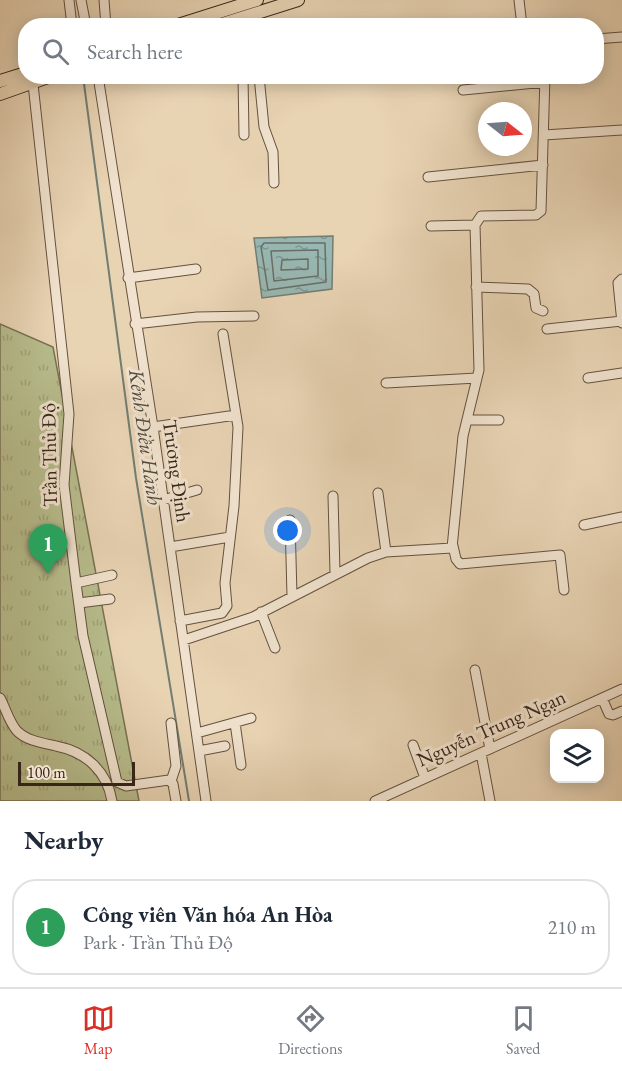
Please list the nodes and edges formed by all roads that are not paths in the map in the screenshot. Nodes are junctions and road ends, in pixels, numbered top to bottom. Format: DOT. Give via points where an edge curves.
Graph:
graph roads {
  1 [pos="69,0"];
  2 [pos="81,0"];
  3 [pos="104,0"];
  4 [pos="257,0"];
  5 [pos="298,0"];
  6 [pos="519,0"];
  7 [pos="71,18"];
  8 [pos="84,18"];
  9 [pos="105,18"];
  10 [pos="200,18"];
  11 [pos="251,18"];
  12 [pos="521,18"];
  13 [pos="622,37"];
  14 [pos="604,38"];
  15 [pos="18,75"];
  16 [pos="0,81"];
  17 [pos="33,84"];
  18 [pos="99,84"];
  19 [pos="243,84"];
  20 [pos="260,84"];
  21 [pos="512,84"];
  22 [pos="545,84"];
  23 [pos="463,90"];
  24 [pos="0,94"];
  25 [pos="622,130"];
  26 [pos="244,135"];
  27 [pos="544,135"];
  28 [pos="543,165"];
  29 [pos="429,177"];
  30 [pos="274,183"];
  31 [pos="475,225"];
  32 [pos="431,226"];
  33 [pos="196,269"];
  34 [pos="128,278"];
  35 [pos="622,279"];
  36 [pos="476,287"];
  37 [pos="543,311"];
  38 [pos="254,316"];
  39 [pos="622,322"];
  40 [pos="135,324"];
  41 [pos="548,329"];
  42 [pos="223,334"];
  43 [pos="622,373"];
  44 [pos="477,378"];
  45 [pos="588,378"];
  46 [pos="386,384"];
  47 [pos="236,415"];
  48 [pos="467,420"];
  49 [pos="499,420"];
  50 [pos="153,426"];
  51 [pos="196,490"];
  52 [pos="378,493"];
  53 [pos="333,496"];
  54 [pos="164,500"];
  55 [pos="622,517"];
  56 [pos="290,520"];
  57 [pos="584,525"];
  58 [pos="230,537"];
  59 [pos="453,546"];
  60 [pos="170,547"];
  61 [pos="386,552"];
  62 [pos="336,573"];
  63 [pos="112,575"];
  64 [pos="76,583"];
  65 [pos="564,590"];
  66 [pos="292,596"];
  67 [pos="110,599"];
  68 [pos="79,603"];
  69 [pos="261,612"];
  70 [pos="180,621"];
  71 [pos="184,640"];
  72 [pos="275,648"];
  73 [pos="475,670"];
  74 [pos="622,689"];
  75 [pos="602,698"];
  76 [pos="0,699"];
  77 [pos="622,711"];
  78 [pos="251,718"];
  79 [pos="171,723"];
  80 [pos="235,723"];
  81 [pos="197,733"];
  82 [pos="413,745"];
  83 [pos="225,746"];
  84 [pos="199,751"];
  85 [pos="486,751"];
  86 [pos="241,765"];
  87 [pos="425,778"];
  88 [pos="171,781"];
  89 [pos="112,801"];
  90 [pos="176,801"];
  91 [pos="206,801"];
  92 [pos="375,801"];
  93 [pos="490,801"];
  1 -- 7 [label="street"];
  2 -- 8 [label="street"];
  3 -- 9 [label="street"];
  4 -- 10 [label="main road"];
  5 -- 11 [label="main road"];
  6 -- 12 [label="street"];
  13 -- 14 [label="street"];
  15 -- 16 [label="main road"];
  17 -- 24 [label="main road"];
  17 -- 64 [label="street, Trần Thủ Độ" via="69,414 64,485"];
  18 -- 34 [label="street, Trương Định"];
  19 -- 26 [label="street"];
  20 -- 30 [label="street" via="264,127 273,152"];
  21 -- 23 [label="street"];
  22 -- 27 [label="street"];
  25 -- 27 [label="street"];
  27 -- 28 [label="street"];
  28 -- 29 [label="street"];
  28 -- 31 [label="street" via="539,213 481,216"];
  31 -- 32 [label="street"];
  31 -- 36 [label="street"];
  33 -- 34 [label="street"];
  34 -- 40 [label="street, Trương Định"];
  35 -- 39 [label="street" via="618,283"];
  36 -- 37 [label="street" via="528,289 534,294 536,308"];
  36 -- 44 [label="street" via="480,360"];
  38 -- 40 [label="street"];
  39 -- 41 [label="street"];
  40 -- 50 [label="street, Trương Định"];
  42 -- 47 [label="street"];
  43 -- 45 [label="street"];
  44 -- 46 [label="street"];
  44 -- 48 [label="street"];
  47 -- 50 [label="street"];
  47 -- 58 [label="street"];
  48 -- 49 [label="street"];
  48 -- 59 [label="street"];
  50 -- 54 [label="street, Trương Định"];
  51 -- 54 [label="street"];
  52 -- 61 [label="street"];
  53 -- 62 [label="street"];
  54 -- 60 [label="street, Trương Định"];
  55 -- 57 [label="street"];
  56 -- 66 [label="street"];
  58 -- 60 [label="street"];
  58 -- 70 [label="street" via="226,609"];
  59 -- 61 [label="street" via="446,550"];
  59 -- 65 [label="street" via="460,564 560,555"];
  60 -- 70 [label="street, Trương Định"];
  61 -- 62 [label="street"];
  62 -- 66 [label="street"];
  63 -- 64 [label="street"];
  64 -- 68 [label="street, Trần Thủ Độ"];
  66 -- 69 [label="street"];
  67 -- 68 [label="street"];
  68 -- 88 [label="street, Trần Thủ Độ" via="117,782 126,786"];
  69 -- 71 [label="street" via="232,626"];
  69 -- 72 [label="street"];
  70 -- 71 [label="street, Trương Định"];
  71 -- 81 [label="street, Trương Định"];
  73 -- 85 [label="street"];
  74 -- 75 [label="street, Nguyễn Trung Ngạn"];
  75 -- 77 [label="street" via="609,714"];
  75 -- 85 [label="street, Nguyễn Trung Ngạn"];
  76 -- 89 [label="street" via="19,733 69,749 89,760 105,777"];
  78 -- 80 [label="street"];
  79 -- 88 [label="street" via="176,766"];
  80 -- 81 [label="street"];
  80 -- 86 [label="street"];
  81 -- 84 [label="street, Trương Định"];
  82 -- 87 [label="street"];
  83 -- 84 [label="street"];
  84 -- 91 [label="street, Trương Định"];
  85 -- 87 [label="street, Nguyễn Trung Ngạn"];
  85 -- 93 [label="street"];
  87 -- 92 [label="street, Nguyễn Trung Ngạn"];
  88 -- 90 [label="street"];
}
